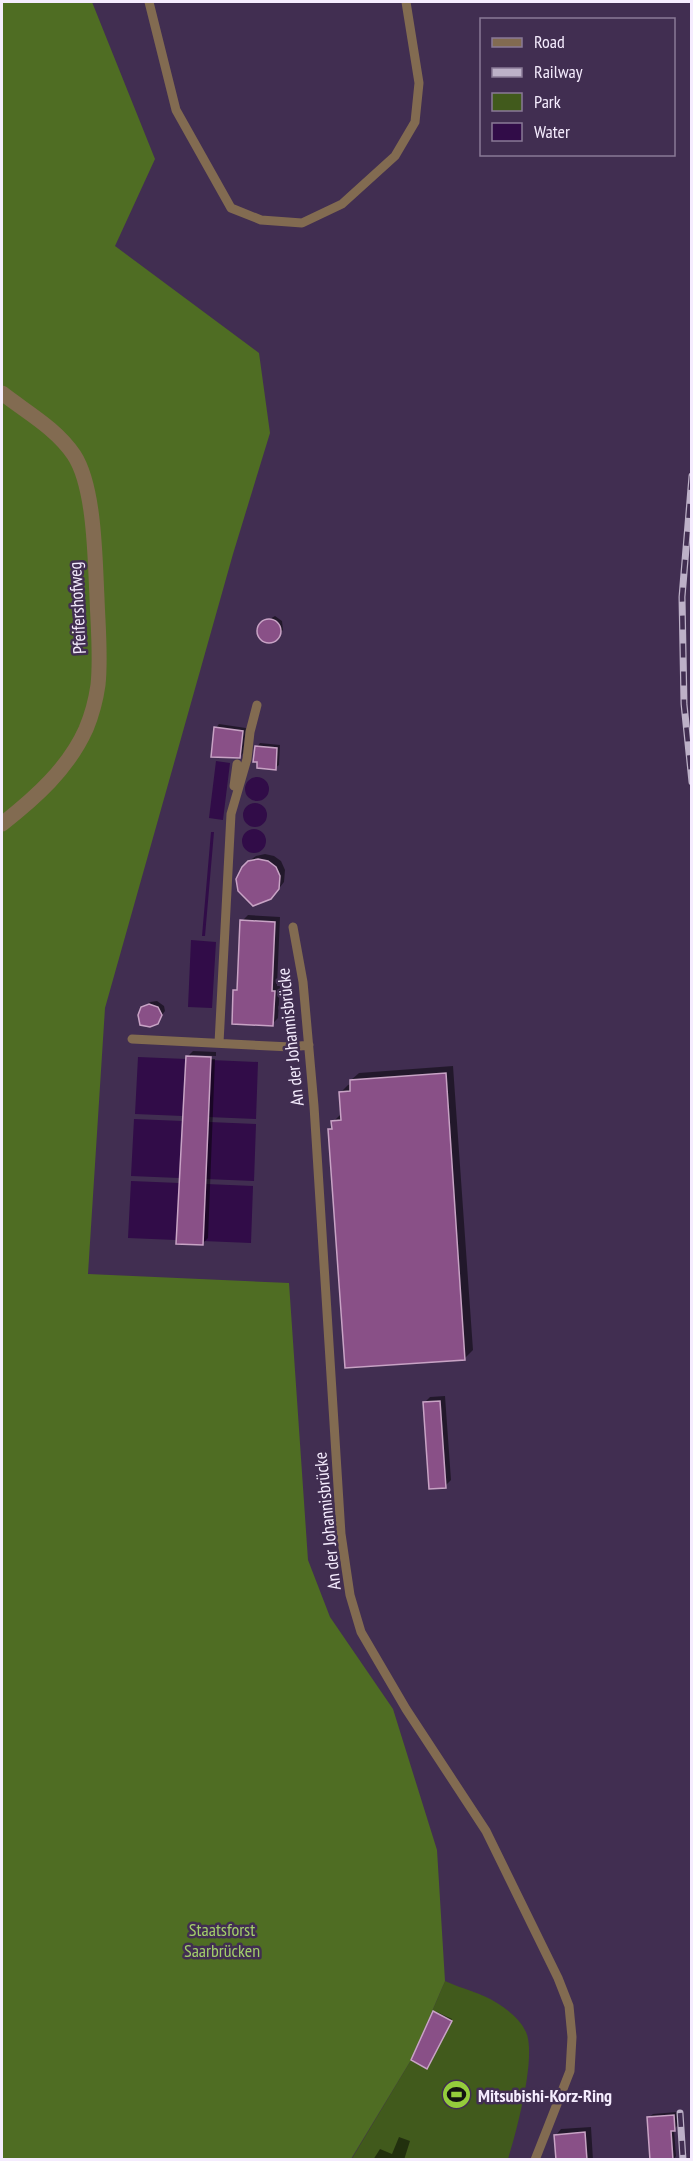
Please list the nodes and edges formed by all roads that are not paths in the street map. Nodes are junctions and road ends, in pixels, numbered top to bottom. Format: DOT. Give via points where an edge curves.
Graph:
graph roads {
  1 [pos="149,2"];
  2 [pos="406,2"];
  3 [pos="2,393"];
  4 [pos="257,705"];
  5 [pos="237,764"];
  6 [pos="231,814"];
  7 [pos="2,824"];
  8 [pos="293,927"];
  9 [pos="132,1039"];
  10 [pos="219,1043"];
  11 [pos="309,1045"];
  12 [pos="535,2160"];
  1 -- 2 [label="lane" via="176,110 231,208 261,220 302,223 342,204 395,156 415,122 419,83"];
  3 -- 7 [label="street, Pfeifershofweg" via="56,434 75,456 84,478 91,520 99,647 98,686 86,729 63,767"];
  4 -- 6 [label="lane"];
  5 -- 6 [label="lane"];
  6 -- 10 [label="lane"];
  8 -- 11 [label="lane, An der Johannisbrücke"];
  9 -- 10 [label="lane"];
  10 -- 11 [label="lane"];
  11 -- 12 [label="lane, An der Johannisbrücke" via="341,1534 350,1595 361,1632 486,1831 569,2006 573,2037 570,2071"];
}
